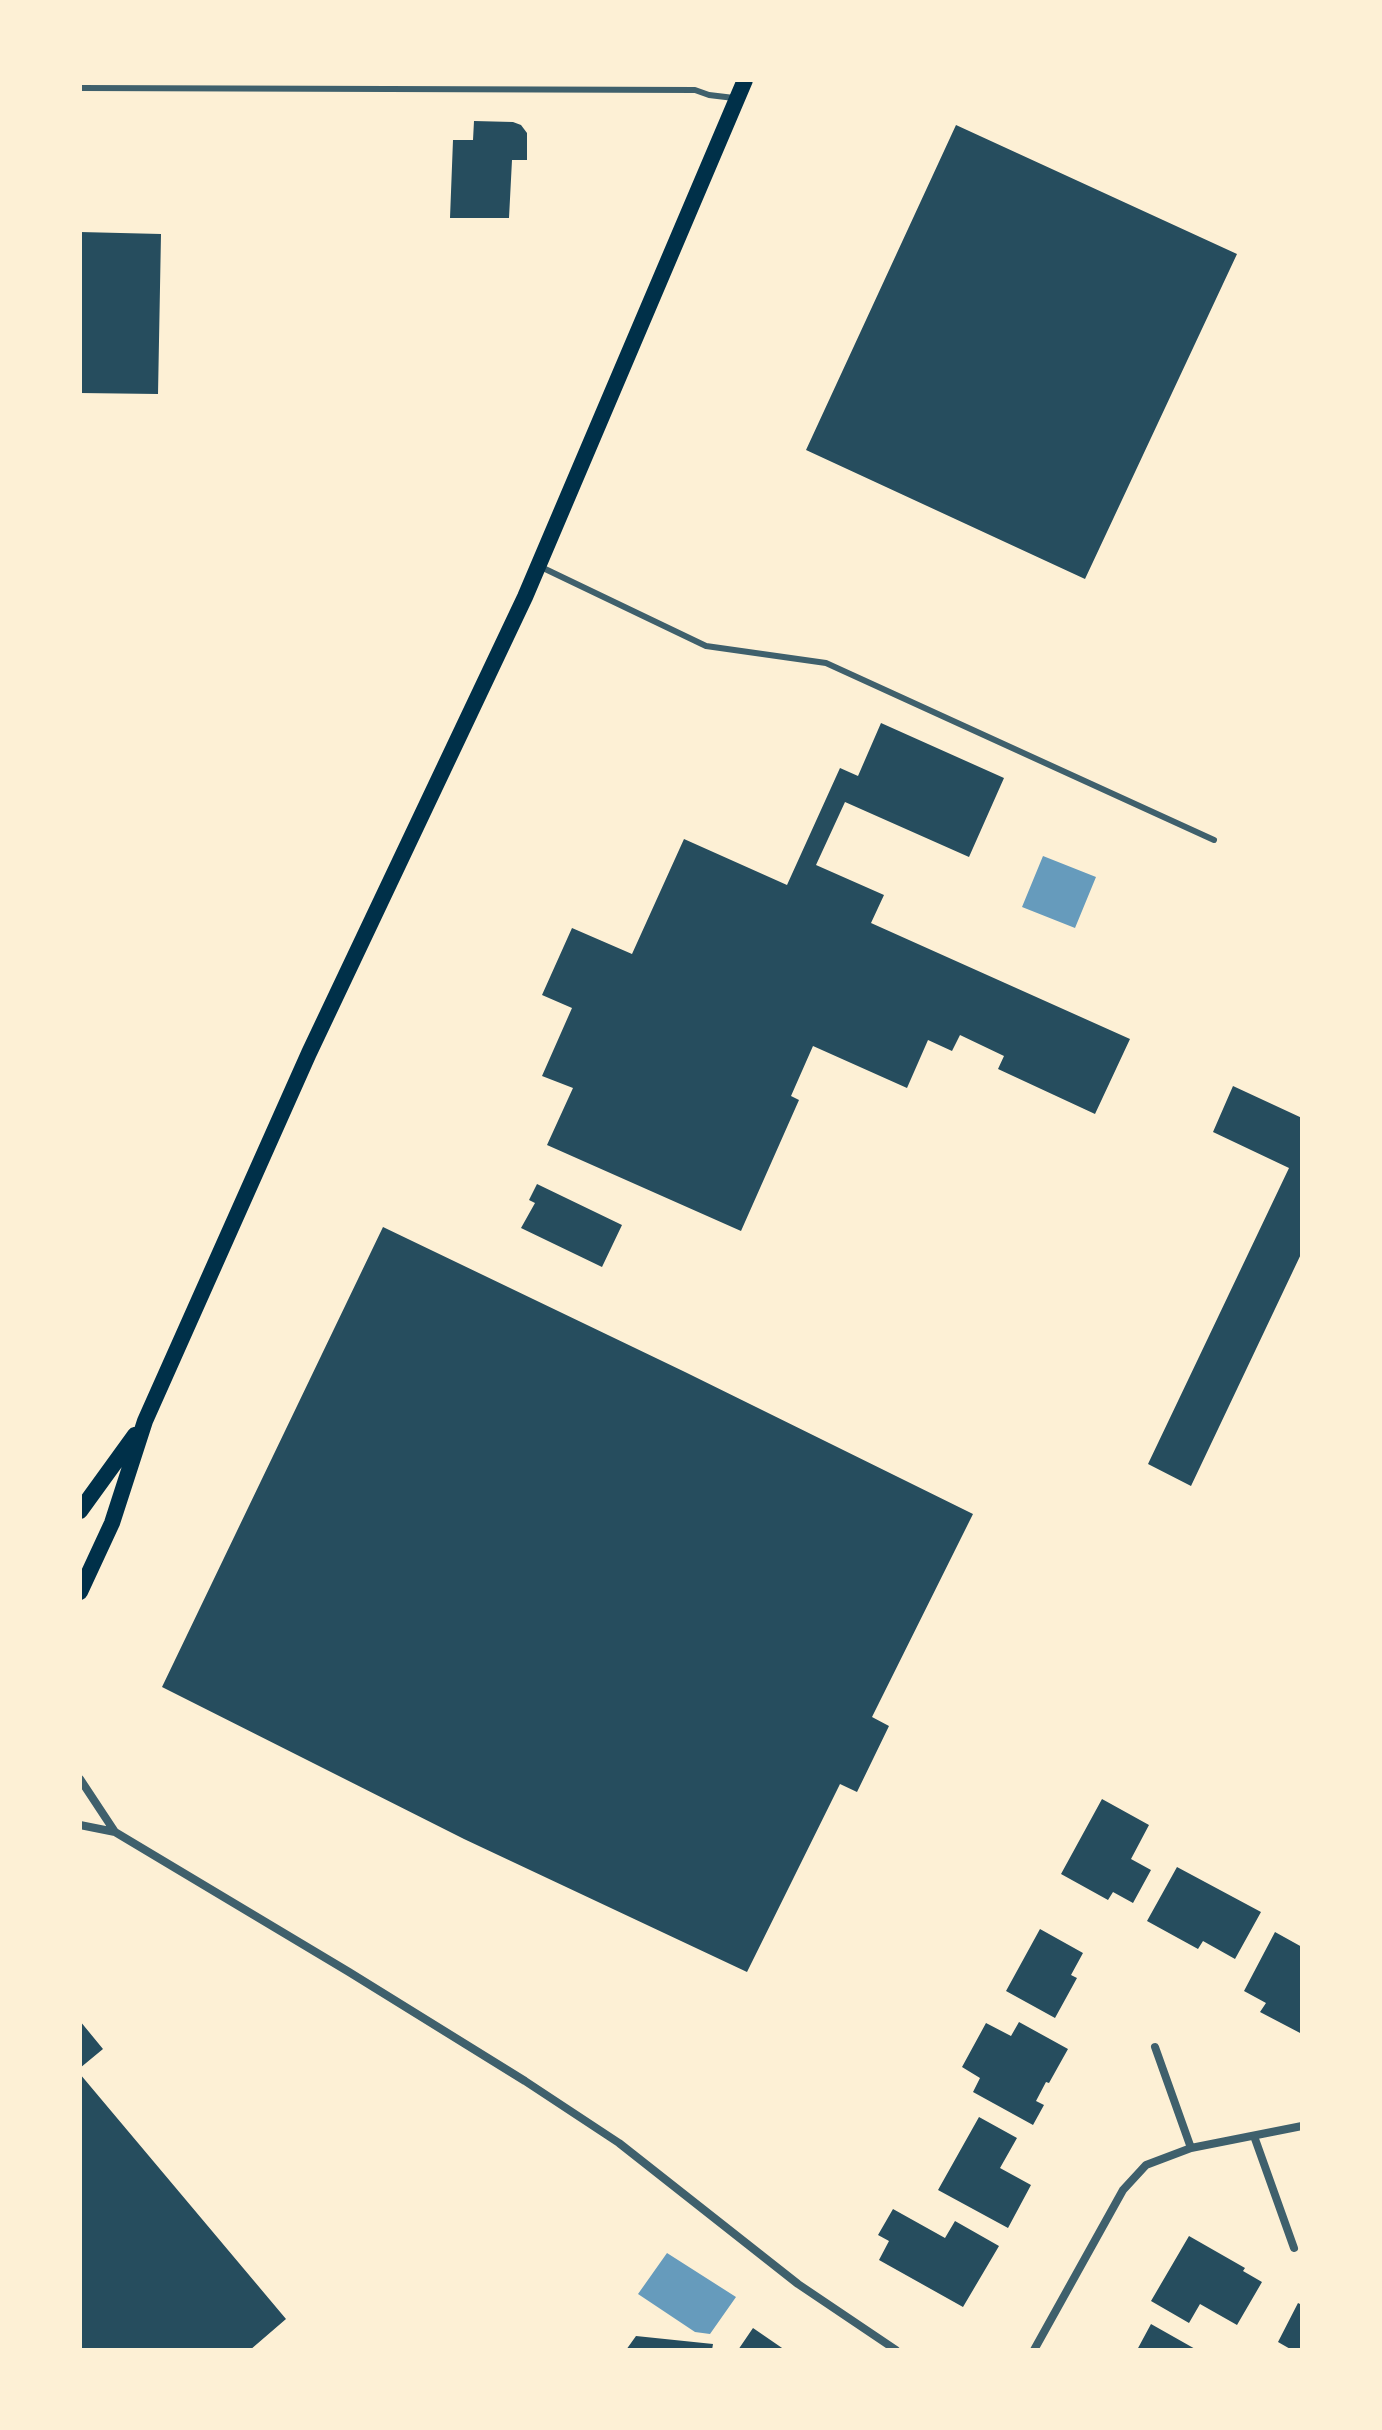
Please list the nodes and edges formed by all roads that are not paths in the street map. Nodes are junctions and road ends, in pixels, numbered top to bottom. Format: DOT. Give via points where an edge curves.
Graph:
graph roads {
  1 [pos="472,80"];
  2 [pos="745,80"];
  3 [pos="80,88"];
  4 [pos="472,89"];
  5 [pos="737,98"];
  6 [pos="538,566"];
  7 [pos="1214,840"];
  8 [pos="145,1421"];
  9 [pos="80,1511"];
  10 [pos="80,1592"];
  11 [pos="80,1779"];
  12 [pos="80,1825"];
  13 [pos="115,1832"];
  14 [pos="1155,2047"];
  15 [pos="1302,2126"];
  16 [pos="1254,2136"];
  17 [pos="1191,2148"];
  18 [pos="1294,2248"];
  19 [pos="896,2350"];
  20 [pos="1034,2350"];
  1 -- 4 [label="lane"];
  2 -- 5 [label="main road"];
  3 -- 4 [label="lane"];
  4 -- 5 [label="lane" via="695,90"];
  5 -- 6 [label="main road"];
  6 -- 7 [label="lane" via="706,646 826,663"];
  6 -- 8 [label="main road" via="309,1053"];
  8 -- 9 [label="main road"];
  8 -- 10 [label="main road" via="112,1523"];
  11 -- 13 [label="street"];
  12 -- 13 [label="street"];
  13 -- 19 [label="street" via="360,1978 619,2143 798,2284"];
  14 -- 17 [label="street"];
  15 -- 16 [label="street"];
  16 -- 17 [label="street"];
  16 -- 18 [label="street"];
  17 -- 20 [label="street" via="1146,2165 1123,2190"];
}
